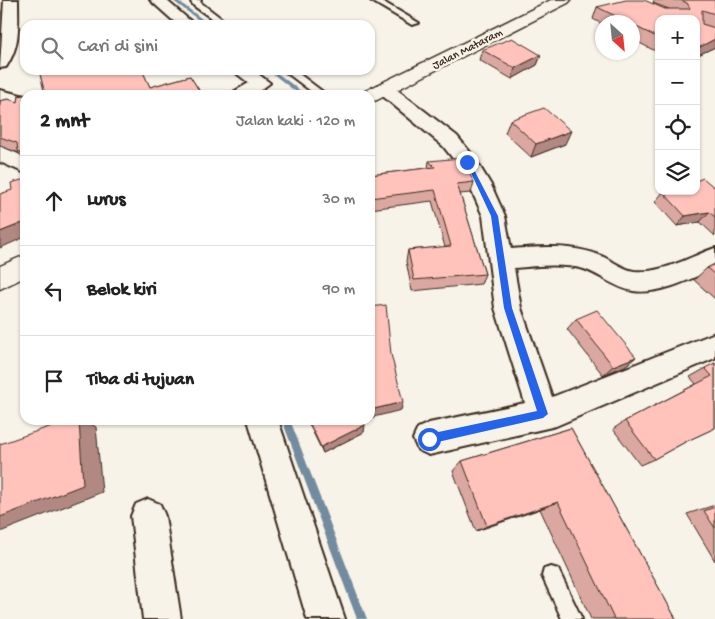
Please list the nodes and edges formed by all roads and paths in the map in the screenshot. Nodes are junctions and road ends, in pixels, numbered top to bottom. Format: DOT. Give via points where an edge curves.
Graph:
graph roads {
  1 [pos="158,0"];
  2 [pos="197,0"];
  3 [pos="374,0"];
  4 [pos="16,1"];
  5 [pos="557,1"];
  6 [pos="181,20"];
  7 [pos="219,20"];
  8 [pos="415,23"];
  9 [pos="0,62"];
  10 [pos="249,75"];
  11 [pos="295,75"];
  12 [pos="250,90"];
  13 [pos="315,90"];
  14 [pos="378,93"];
  15 [pos="0,95"];
  16 [pos="20,101"];
  17 [pos="0,152"];
  18 [pos="20,163"];
  19 [pos="501,258"];
  20 [pos="715,258"];
  21 [pos="20,268"];
  22 [pos="0,278"];
  23 [pos="715,345"];
  24 [pos="543,414"];
  25 [pos="265,425"];
  26 [pos="429,439"];
  27 [pos="148,516"];
  28 [pos="551,576"];
  29 [pos="162,619"];
  30 [pos="326,619"];
  31 [pos="572,619"];
  1 -- 6 [label="street"];
  2 -- 7 [label="lane" via="197,4"];
  3 -- 8 [label="lane"];
  4 -- 9 [label="street" via="10,41"];
  5 -- 14 [label="street, Jalan Mataram"];
  10 -- 12 [label="street" via="261,84"];
  11 -- 13 [label="lane"];
  14 -- 19 [label="street" via="450,141 467,162 494,216"];
  15 -- 16 [label="street"];
  17 -- 18 [label="street"];
  19 -- 20 [label="street" via="584,259 616,276 635,281 664,277"];
  19 -- 24 [label="street" via="508,308"];
  21 -- 22 [label="street"];
  23 -- 24 [label="street"];
  24 -- 26 [label="street"];
  25 -- 30 [label="street"];
  27 -- 29 [label="street"];
  28 -- 31 [label="lane"];
}
